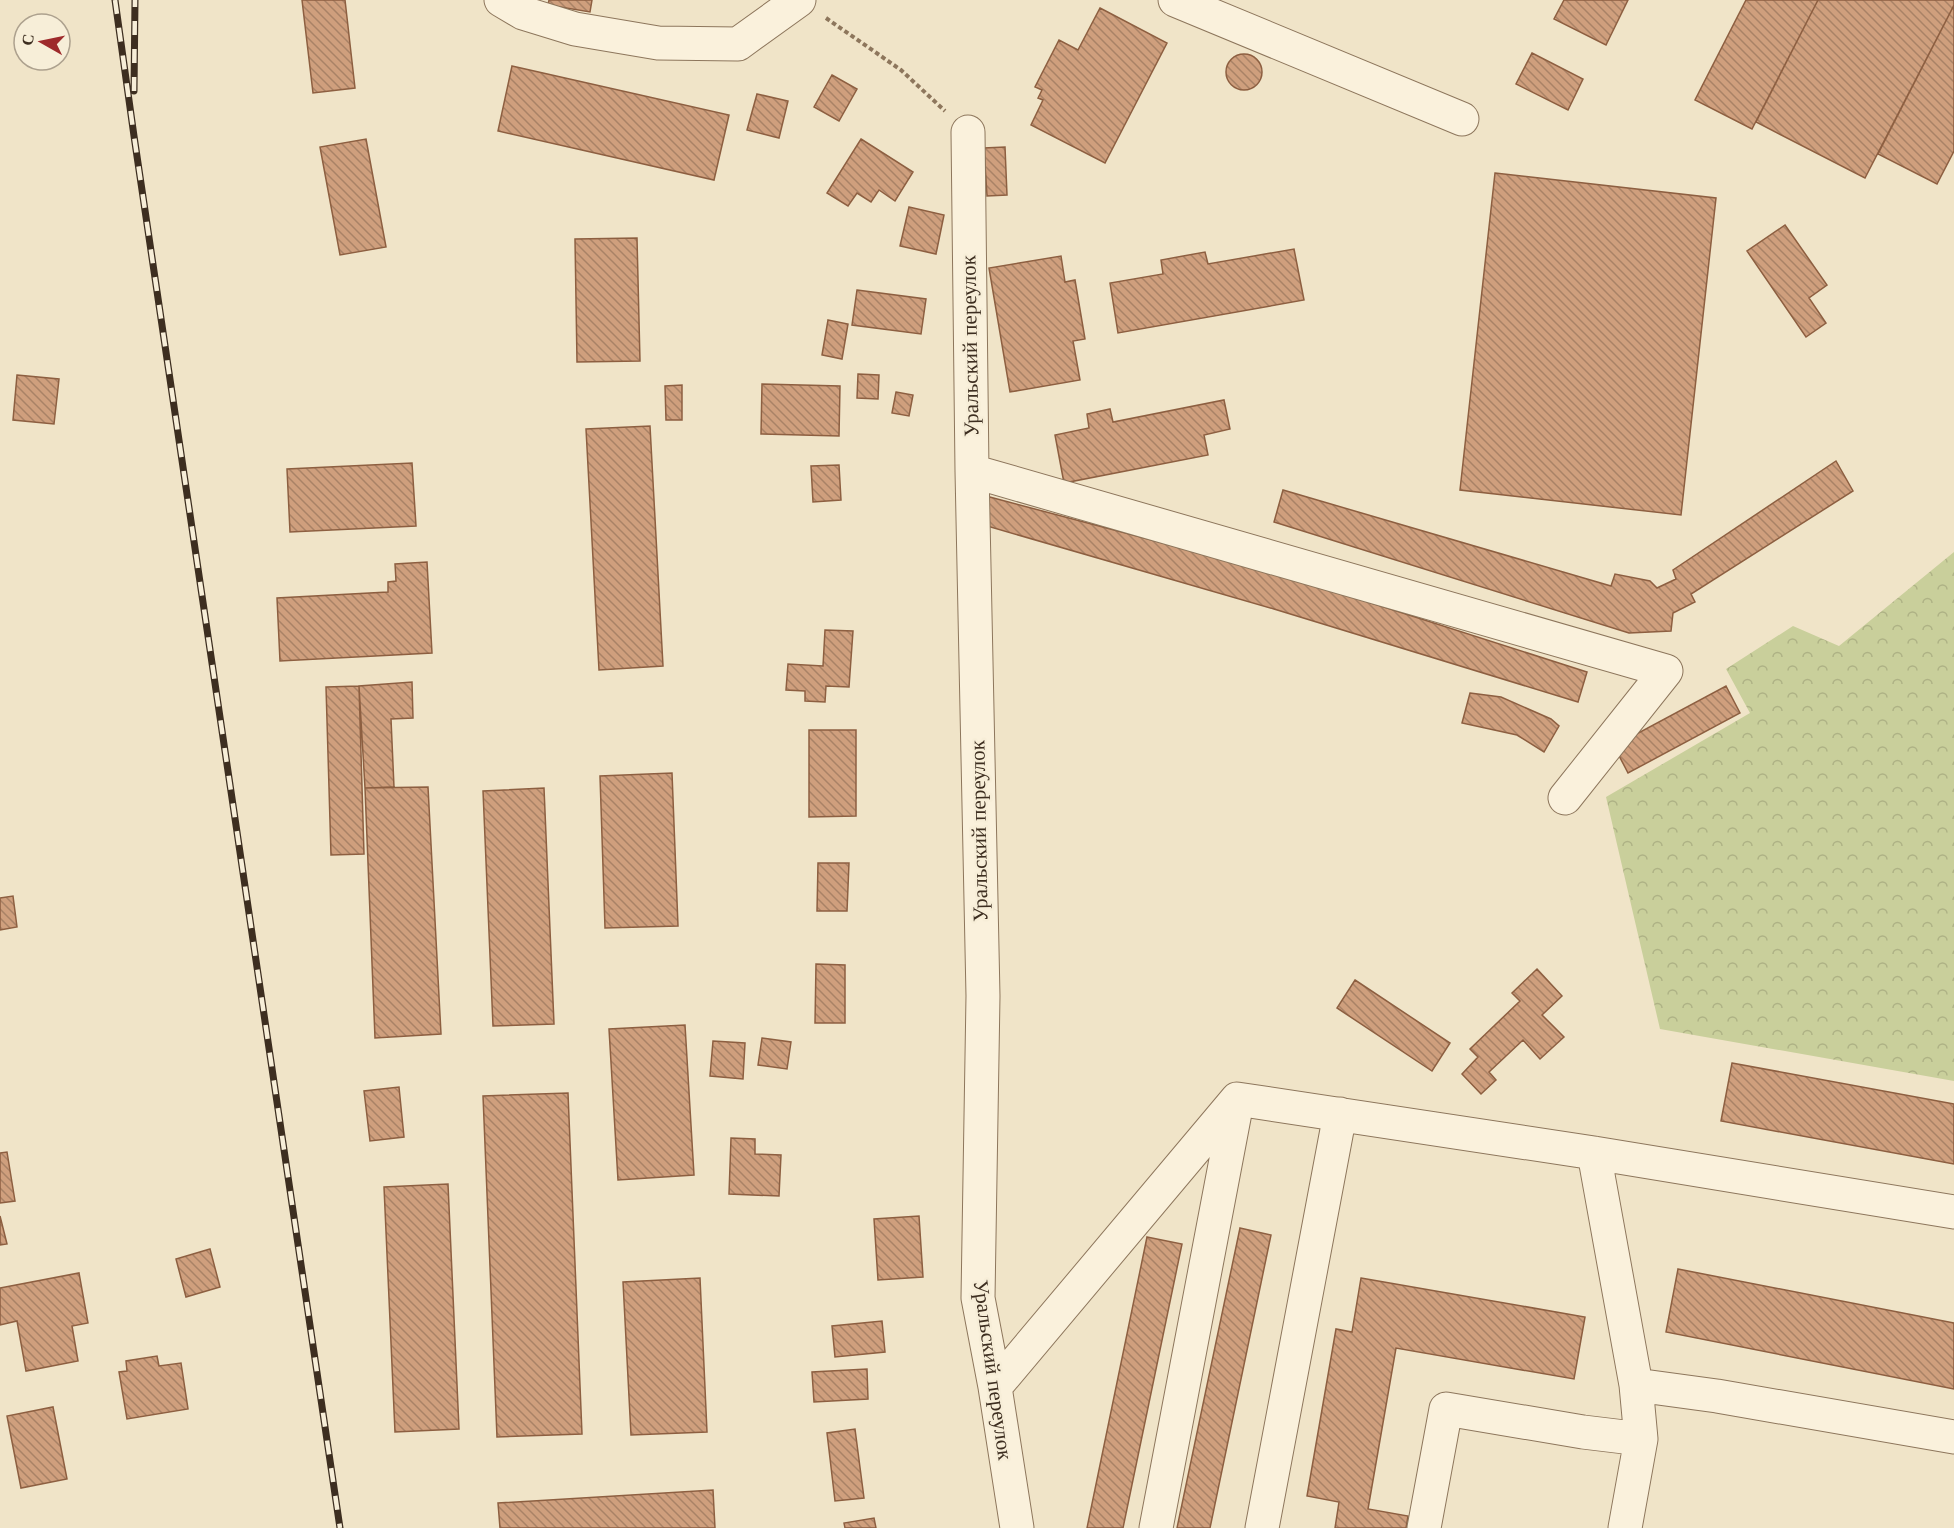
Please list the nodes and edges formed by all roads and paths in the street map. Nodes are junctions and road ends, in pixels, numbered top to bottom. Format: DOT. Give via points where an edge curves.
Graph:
graph roads {
  1 [pos="501,0"];
  2 [pos="1175,0"];
  3 [pos="809,6"];
  4 [pos="1462,119"];
  5 [pos="968,132"];
  6 [pos="972,471"];
  7 [pos="1565,798"];
  8 [pos="1237,1099"];
  9 [pos="1340,1114"];
  10 [pos="1594,1153"];
  11 [pos="1954,1212"];
  12 [pos="1636,1385"];
  13 [pos="995,1387"];
  14 [pos="1954,1437"];
  15 [pos="1641,1439"];
  16 [pos="1017,1528"];
  17 [pos="1156,1528"];
  18 [pos="1262,1528"];
  19 [pos="1424,1528"];
  20 [pos="1625,1528"];
  1 -- 3 [label="street" via="523,13 575,29 658,44 738,44"];
  2 -- 4 [label="street"];
  3 -- 5 [label="path" via="901,70"];
  5 -- 6 [label="street, Уральский переулок"];
  6 -- 7 [label="street" via="1666,671"];
  6 -- 13 [label="street, Уральский переулок" via="983,996 978,1298"];
  8 -- 9 [label="street"];
  8 -- 13 [label="street"];
  8 -- 17 [label="street"];
  9 -- 10 [label="street"];
  9 -- 18 [label="street"];
  10 -- 11 [label="street"];
  10 -- 12 [label="street"];
  12 -- 14 [label="street"];
  12 -- 15 [label="street"];
  13 -- 16 [label="street, Уральский переулок"];
  15 -- 19 [label="street" via="1446,1409"];
  15 -- 20 [label="street"];
}
